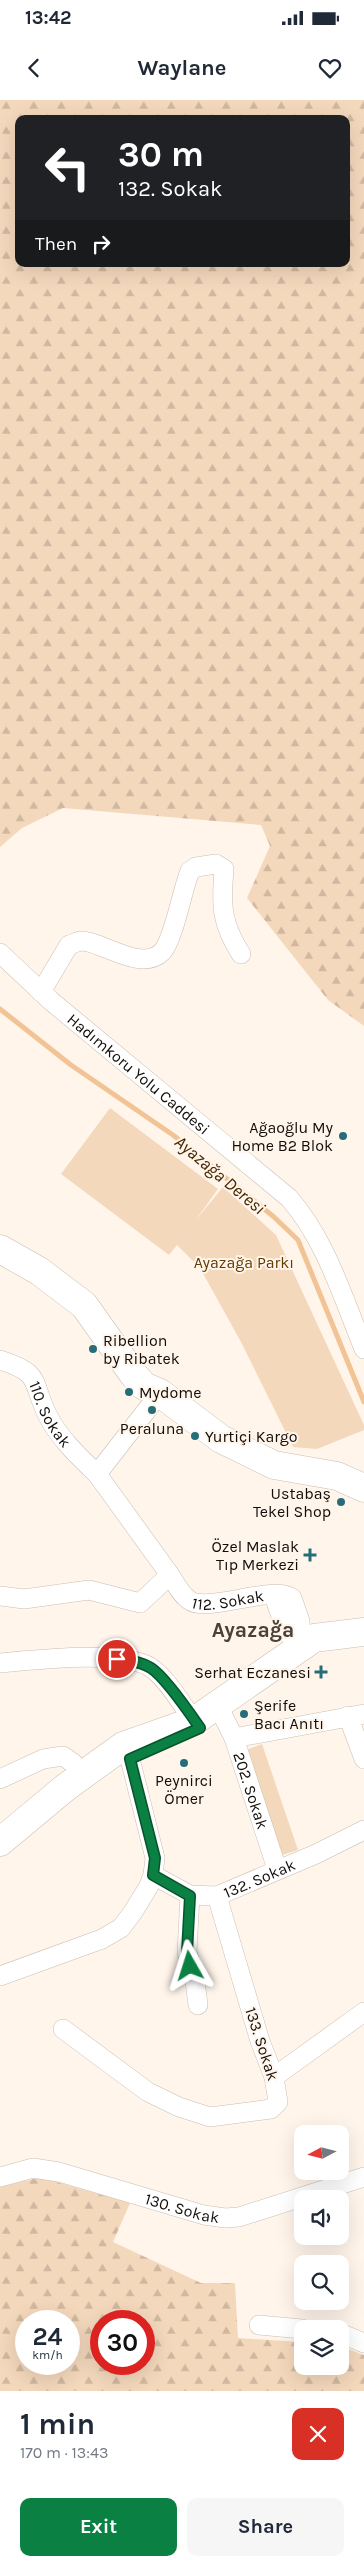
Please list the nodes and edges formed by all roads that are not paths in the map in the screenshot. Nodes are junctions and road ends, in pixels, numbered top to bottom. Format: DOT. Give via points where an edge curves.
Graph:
graph roads {
  1 [pos="0,953"];
  2 [pos="241,954"];
  3 [pos="40,992"];
  4 [pos="0,1235"];
  5 [pos="0,1249"];
  6 [pos="364,1349"];
  7 [pos="0,1360"];
  8 [pos="160,1393"];
  9 [pos="307,1472"];
  10 [pos="97,1474"];
  11 [pos="364,1488"];
  12 [pos="364,1500"];
  13 [pos="170,1575"];
  14 [pos="0,1596"];
  15 [pos="364,1632"];
  16 [pos="364,1642"];
  17 [pos="303,1651"];
  18 [pos="0,1663"];
  19 [pos="222,1714"];
  20 [pos="356,1715"];
  21 [pos="197,1725"];
  22 [pos="234,1738"];
  23 [pos="126,1753"];
  24 [pos="364,1759"];
  25 [pos="0,1779"];
  26 [pos="86,1780"];
  27 [pos="364,1830"];
  28 [pos="0,1842"];
  29 [pos="0,1853"];
  30 [pos="276,1869"];
  31 [pos="153,1875"];
  32 [pos="190,1896"];
  33 [pos="217,1896"];
  34 [pos="0,1976"];
  35 [pos="198,2005"];
  36 [pos="364,2012"];
  37 [pos="63,2029"];
  38 [pos="274,2077"];
  39 [pos="0,2176"];
  40 [pos="364,2177"];
  41 [pos="259,2325"];
  42 [pos="294,2328"];
  43 [pos="349,2337"];
  44 [pos="364,2343"];
  1 -- 3 [label="street, Hadımkoru Yolu Caddesi"];
  2 -- 3 [label="street" via="229,935 221,903 224,870 216,864 205,865 190,871 170,937 162,952 150,958 126,957 81,941 69,945"];
  3 -- 6 [label="street, Hadımkoru Yolu Caddesi" via="289,1198 306,1217 322,1249"];
  4 -- 8 [label="street" via="84,1293 116,1328"];
  5 -- 8 [label="street" via="39,1271 84,1305 133,1374 144,1386"];
  7 -- 10 [label="street, 110. Sokak" via="21,1367 36,1381 48,1415 76,1455"];
  8 -- 9 [label="street" via="221,1439 254,1457"];
  8 -- 10 [label="street"];
  9 -- 11 [label="street" via="338,1476"];
  9 -- 12 [label="street"];
  10 -- 13 [label="street, 110. Sokak"];
  13 -- 14 [label="street" via="140,1603 89,1590 24,1599"];
  13 -- 17 [label="street, 112. Sokak" via="189,1600 202,1606 239,1598 274,1596 286,1631"];
  15 -- 17 [label="street" via="314,1638"];
  16 -- 17 [label="street"];
  17 -- 19 [label="street"];
  17 -- 21 [label="street" via="279,1664"];
  18 -- 21 [label="street" via="58,1659 138,1662 151,1668"];
  19 -- 21 [label="street"];
  19 -- 22 [label="street, 202. Sokak"];
  20 -- 22 [label="street"];
  20 -- 24 [label="street"];
  21 -- 23 [label="street"];
  22 -- 30 [label="street, 202. Sokak"];
  23 -- 26 [label="street"];
  23 -- 31 [label="street" via="155,1858"];
  25 -- 26 [label="street" via="43,1759 63,1756"];
  26 -- 28 [label="street"];
  26 -- 29 [label="street"];
  27 -- 30 [label="street, 132. Sokak"];
  30 -- 33 [label="street, 132. Sokak"];
  31 -- 32 [label="street, 132. Sokak"];
  31 -- 34 [label="street" via="121,1928 102,1939"];
  32 -- 33 [label="street, 132. Sokak"];
  32 -- 35 [label="street" via="187,1952"];
  33 -- 38 [label="street, 133. Sokak" via="260,2041"];
  36 -- 38 [label="street"];
  37 -- 38 [label="street, 133. Sokak" via="148,2092 210,2117 271,2109 278,2102"];
  39 -- 40 [label="street, 130. Sokak" via="33,2168 58,2172 204,2215 225,2218 238,2217"];
  41 -- 42 [label="street"];
  43 -- 44 [label="street"];
}
